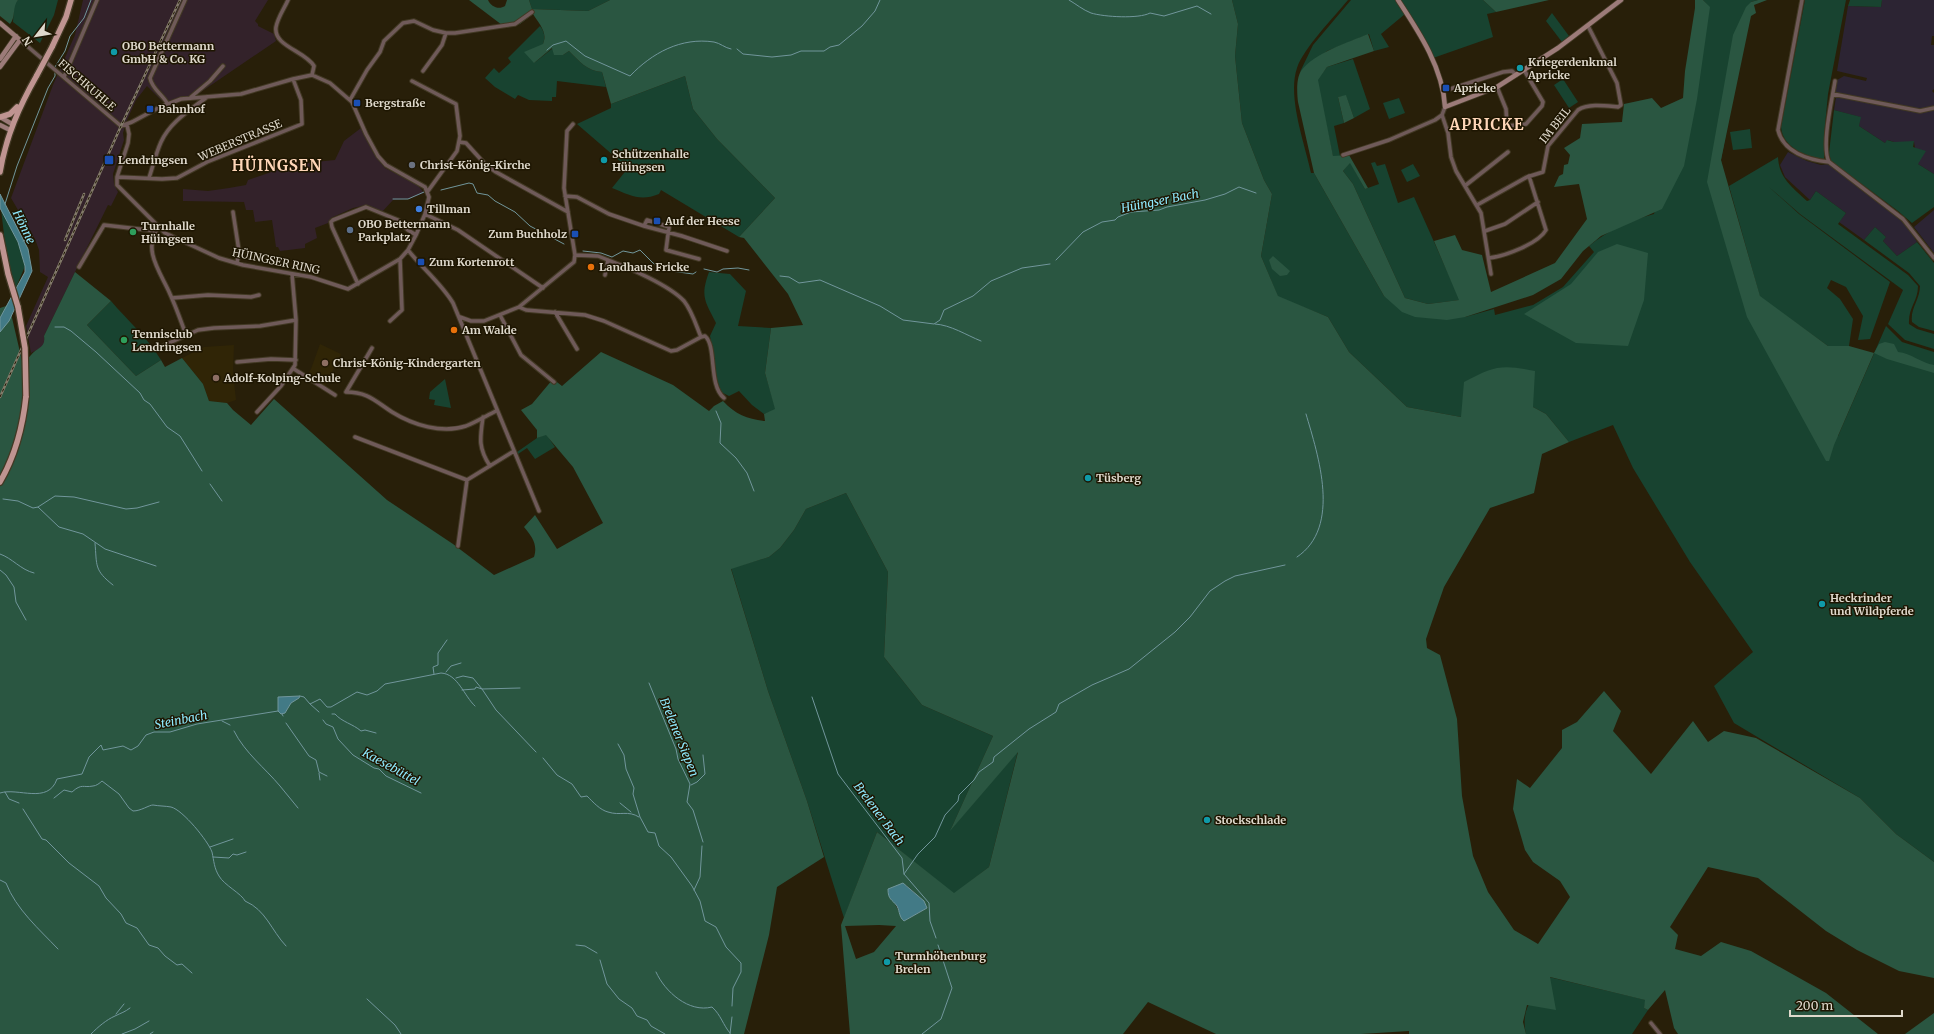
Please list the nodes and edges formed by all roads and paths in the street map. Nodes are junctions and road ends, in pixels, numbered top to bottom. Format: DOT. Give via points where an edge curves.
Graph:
graph roads {
  1 [pos="71,0"];
  2 [pos="97,0"];
  3 [pos="185,0"];
  4 [pos="288,0"];
  5 [pos="1398,0"];
  6 [pos="1622,0"];
  7 [pos="1802,0"];
  8 [pos="532,12"];
  9 [pos="0,23"];
  10 [pos="1588,26"];
  11 [pos="446,33"];
  12 [pos="18,38"];
  13 [pos="0,59"];
  14 [pos="223,66"];
  15 [pos="0,67"];
  16 [pos="1524,70"];
  17 [pos="423,71"];
  18 [pos="1516,75"];
  19 [pos="312,76"];
  20 [pos="64,77"];
  21 [pos="293,79"];
  22 [pos="412,81"];
  23 [pos="1835,81"];
  24 [pos="1497,87"];
  25 [pos="1444,91"];
  26 [pos="1833,94"];
  27 [pos="207,96"];
  28 [pos="190,97"];
  29 [pos="350,100"];
  30 [pos="22,102"];
  31 [pos="167,104"];
  32 [pos="1445,107"];
  33 [pos="1934,108"];
  34 [pos="1442,116"];
  35 [pos="0,117"];
  36 [pos="12,124"];
  37 [pos="573,124"];
  38 [pos="0,125"];
  39 [pos="127,125"];
  40 [pos="10,130"];
  41 [pos="459,142"];
  42 [pos="1508,152"];
  43 [pos="1343,155"];
  44 [pos="1829,162"];
  45 [pos="0,172"];
  46 [pos="1529,176"];
  47 [pos="117,177"];
  48 [pos="149,178"];
  49 [pos="1466,185"];
  50 [pos="428,191"];
  51 [pos="566,196"];
  52 [pos="1538,202"];
  53 [pos="1477,204"];
  54 [pos="233,212"];
  55 [pos="568,212"];
  56 [pos="425,214"];
  57 [pos="644,226"];
  58 [pos="157,229"];
  59 [pos="1485,231"];
  60 [pos="668,233"];
  61 [pos="0,235"];
  62 [pos="416,235"];
  63 [pos="408,250"];
  64 [pos="727,252"];
  65 [pos="575,255"];
  66 [pos="1488,258"];
  67 [pos="1934,258"];
  68 [pos="400,259"];
  69 [pos="699,259"];
  70 [pos="608,260"];
  71 [pos="237,263"];
  72 [pos="80,267"];
  73 [pos="292,274"];
  74 [pos="1491,274"];
  75 [pos="605,275"];
  76 [pos="358,284"];
  77 [pos="543,288"];
  78 [pos="259,295"];
  79 [pos="172,298"];
  80 [pos="518,307"];
  81 [pos="555,312"];
  82 [pos="500,316"];
  83 [pos="460,317"];
  84 [pos="296,320"];
  85 [pos="390,321"];
  86 [pos="186,335"];
  87 [pos="701,337"];
  88 [pos="372,348"];
  89 [pos="156,349"];
  90 [pos="577,349"];
  91 [pos="296,360"];
  92 [pos="237,362"];
  93 [pos="294,369"];
  94 [pos="554,382"];
  95 [pos="335,395"];
  96 [pos="724,398"];
  97 [pos="496,411"];
  98 [pos="257,412"];
  99 [pos="483,417"];
  100 [pos="355,437"];
  101 [pos="514,451"];
  102 [pos="490,466"];
  103 [pos="467,480"];
  104 [pos="0,482"];
  105 [pos="538,511"];
  106 [pos="458,546"];
  107 [pos="1651,1022"];
  108 [pos="1660,1034"];
  1 -- 30 [label="main road, bridge" via="52,47"];
  2 -- 20 [label="street"];
  3 -- 31 [label="street" via="150,78 151,84 164,97"];
  4 -- 19 [label="street" via="276,27 276,34 280,41 309,59 314,66"];
  5 -- 25 [label="street" via="1416,28"];
  6 -- 10 [label="street"];
  7 -- 44 [label="street" via="1778,130 1787,147 1808,158"];
  8 -- 11 [label="street" via="515,24"];
  9 -- 12 [label="street, FISCHKUHLE"];
  10 -- 16 [label="street"];
  10 -- 46 [label="street, IM BEIL" via="1617,83 1621,105 1578,110 1548,146 1543,172"];
  11 -- 17 [label="street" via="442,45"];
  11 -- 29 [label="street" via="414,21 403,23 388,36"];
  12 -- 13 [label="street"];
  12 -- 15 [label="street"];
  12 -- 20 [label="street, FISCHKUHLE"];
  14 -- 28 [label="street" via="210,81"];
  16 -- 18 [label="street"];
  16 -- 24 [label="street" via="1543,102 1526,124 1507,126 1506,109"];
  18 -- 24 [label="street"];
  18 -- 25 [label="street" via="1512,71 1503,72"];
  19 -- 21 [label="street"];
  19 -- 29 [label="street" via="330,83"];
  20 -- 39 [label="street, FISCHKUHLE" via="119,124"];
  21 -- 27 [label="street" via="241,94"];
  21 -- 48 [label="street, WEBERSTRASSE" via="301,100 302,124 207,162 177,178"];
  22 -- 41 [label="street" via="456,104"];
  23 -- 26 [label="street"];
  24 -- 32 [label="street"];
  25 -- 32 [label="street"];
  26 -- 33 [label="street" via="1920,111"];
  26 -- 44 [label="street" via="1825,152"];
  27 -- 28 [label="street"];
  27 -- 48 [label="street" via="167,131 160,143"];
  28 -- 31 [label="street"];
  29 -- 50 [label="street" via="378,156 386,165"];
  30 -- 35 [label="main road" via="10,114"];
  30 -- 36 [label="main road"];
  31 -- 39 [label="street"];
  32 -- 34 [label="street"];
  34 -- 43 [label="street" via="1404,134"];
  34 -- 49 [label="street" via="1448,133 1451,157 1456,171"];
  35 -- 36 [label="street"];
  36 -- 40 [label="main road"];
  37 -- 51 [label="street" via="567,131 565,148"];
  38 -- 40 [label="street"];
  39 -- 47 [label="street" via="128,143"];
  40 -- 45 [label="main road"];
  41 -- 50 [label="street" via="457,151"];
  41 -- 55 [label="street" via="466,143 496,172"];
  42 -- 49 [label="street"];
  44 -- 67 [label="street" via="1903,219"];
  46 -- 52 [label="street"];
  46 -- 53 [label="street"];
  47 -- 48 [label="street, WEBERSTRASSE"];
  47 -- 58 [label="street, HÜINGSER RING" via="118,185 124,193"];
  49 -- 53 [label="street"];
  50 -- 56 [label="street, HÜINGSER RING"];
  51 -- 55 [label="street"];
  51 -- 57 [label="street" via="578,198 609,214"];
  52 -- 59 [label="street" via="1505,224"];
  52 -- 66 [label="street" via="1546,230 1535,240 1513,252"];
  53 -- 59 [label="street"];
  54 -- 71 [label="street" via="239,251"];
  55 -- 65 [label="street"];
  56 -- 62 [label="street, HÜINGSER RING"];
  56 -- 77 [label="street" via="458,230"];
  57 -- 60 [label="street"];
  57 -- 60 [label="street" via="647,220 669,228"];
  58 -- 71 [label="street, HÜINGSER RING" via="186,244"];
  58 -- 72 [label="street" via="104,225"];
  58 -- 79 [label="street" via="152,254"];
  59 -- 66 [label="street"];
  60 -- 64 [label="street"];
  60 -- 69 [label="street" via="666,250"];
  61 -- 104 [label="main road, bridge" via="22,324 27,366 25,410 17,442"];
  62 -- 63 [label="street, HÜINGSER RING"];
  62 -- 76 [label="street" via="398,220 366,207 333,220 331,225 334,233"];
  63 -- 68 [label="street, HÜINGSER RING"];
  63 -- 83 [label="street" via="444,289"];
  65 -- 70 [label="street" via="598,256"];
  65 -- 77 [label="street" via="572,264"];
  66 -- 74 [label="street"];
  68 -- 76 [label="street, HÜINGSER RING"];
  68 -- 85 [label="street" via="402,310"];
  70 -- 75 [label="street"];
  70 -- 87 [label="street" via="673,292 690,311"];
  71 -- 73 [label="street, HÜINGSER RING"];
  73 -- 76 [label="street, HÜINGSER RING" via="320,279 343,289"];
  73 -- 84 [label="street"];
  77 -- 80 [label="street"];
  78 -- 79 [label="street"];
  79 -- 86 [label="street"];
  80 -- 81 [label="street"];
  80 -- 82 [label="street"];
  81 -- 87 [label="street" via="585,315 604,321 671,351"];
  81 -- 90 [label="street"];
  82 -- 83 [label="street" via="478,321"];
  82 -- 94 [label="street" via="521,355"];
  83 -- 97 [label="street"];
  84 -- 86 [label="street" via="260,326 198,330"];
  84 -- 91 [label="street"];
  86 -- 89 [label="street"];
  87 -- 96 [label="street" via="705,336 710,344 712,368 720,395"];
  88 -- 99 [label="street" via="346,392 367,395 400,417 432,427 459,427"];
  91 -- 92 [label="street"];
  91 -- 93 [label="street"];
  93 -- 95 [label="street"];
  93 -- 98 [label="street"];
  97 -- 99 [label="street"];
  97 -- 101 [label="street"];
  99 -- 102 [label="street" via="480,444"];
  100 -- 103 [label="street"];
  101 -- 102 [label="street"];
  101 -- 105 [label="street"];
  102 -- 103 [label="street"];
  103 -- 106 [label="street"];
  107 -- 108 [label="street"];
}
